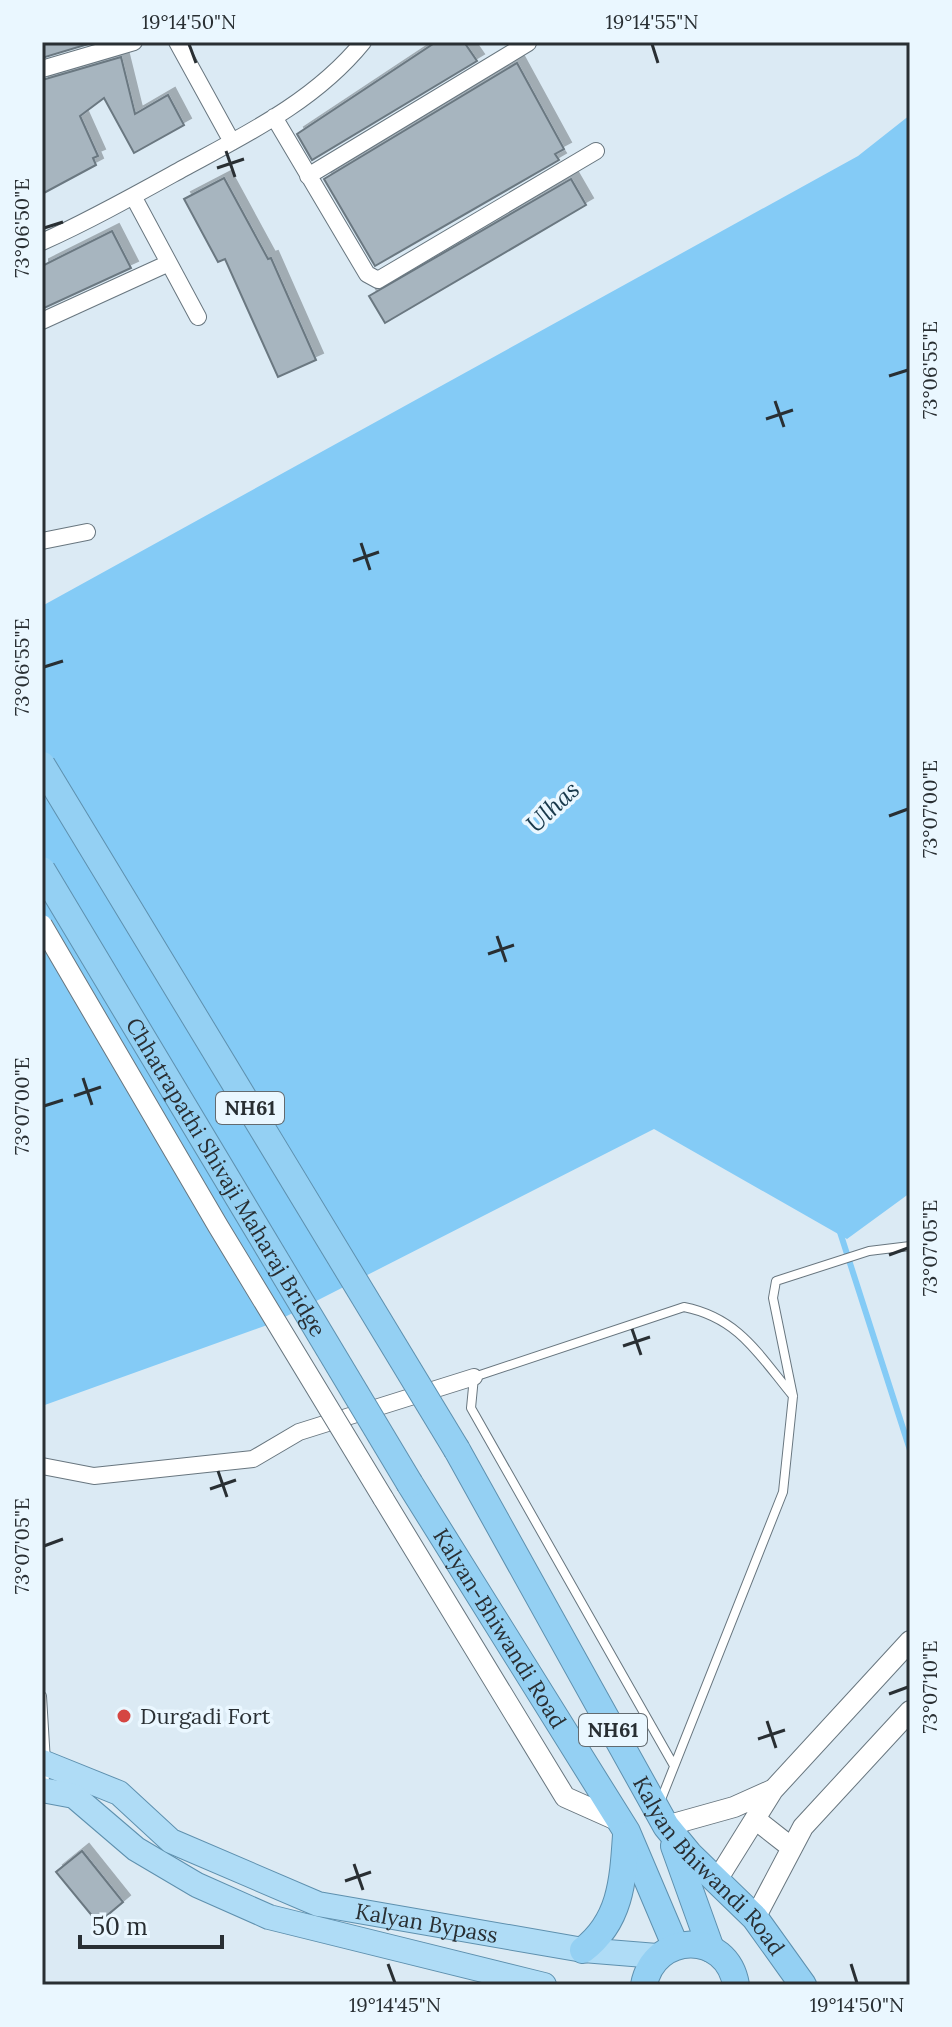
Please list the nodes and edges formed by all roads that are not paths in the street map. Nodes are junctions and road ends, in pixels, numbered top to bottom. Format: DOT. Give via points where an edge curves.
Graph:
graph roads {
  1 [pos="134,42"];
  2 [pos="177,42"];
  3 [pos="363,42"];
  4 [pos="528,43"];
  5 [pos="42,69"];
  6 [pos="271,119"];
  7 [pos="232,142"];
  8 [pos="596,151"];
  9 [pos="308,176"];
  10 [pos="133,196"];
  11 [pos="42,242"];
  12 [pos="169,263"];
  13 [pos="198,317"];
  14 [pos="42,321"];
  15 [pos="87,532"];
  16 [pos="42,541"];
  17 [pos="42,765"];
  18 [pos="42,870"];
  19 [pos="42,925"];
  20 [pos="910,1246"];
  21 [pos="474,1377"];
  22 [pos="793,1396"];
  23 [pos="42,1466"];
  24 [pos="410,1484"];
  25 [pos="910,1641"];
  26 [pos="42,1696"];
  27 [pos="910,1711"];
  28 [pos="44,1762"];
  29 [pos="673,1764"];
  30 [pos="43,1790"];
  31 [pos="773,1790"];
  32 [pos="662,1817"];
  33 [pos="755,1819"];
  34 [pos="624,1827"];
  35 [pos="792,1848"];
  36 [pos="717,1880"];
  37 [pos="755,1918"];
  38 [pos="711,1949"];
  39 [pos="583,1950"];
  40 [pos="666,1951"];
  41 [pos="483,1978"];
  42 [pos="735,1980"];
  43 [pos="544,1985"];
  44 [pos="644,1985"];
  45 [pos="760,1985"];
  46 [pos="803,1985"];
  1 -- 5 [label="street"];
  2 -- 7 [label="street"];
  3 -- 6 [label="street" via="323,86"];
  4 -- 9 [label="street"];
  6 -- 7 [label="street"];
  6 -- 9 [label="street"];
  7 -- 10 [label="street"];
  8 -- 9 [label="street" via="378,280 367,274"];
  10 -- 11 [label="street"];
  10 -- 12 [label="street"];
  12 -- 13 [label="street"];
  12 -- 14 [label="street"];
  15 -- 16 [label="street"];
  17 -- 32 [label="highway, Kalyan Bhiwandi Road / NH61, bridge" via="457,1450"];
  18 -- 24 [label="highway, Chhatrapathi Shivaji Maharaj Bridge / NH61, bridge"];
  19 -- 34 [label="street, bridge" via="565,1797"];
  20 -- 22 [label="lane" via="869,1251 784,1276 773,1288"];
  21 -- 22 [label="lane" via="684,1307 710,1312 738,1330"];
  21 -- 23 [label="street" via="299,1432 253,1459 94,1476"];
  21 -- 29 [label="lane" via="471,1408"];
  22 -- 29 [label="lane" via="783,1492"];
  24 -- 34 [label="highway, Kalyan-Bhiwandi Road / NH61"];
  25 -- 31 [label="street"];
  26 -- 28 [label="lane"];
  27 -- 35 [label="street" via="803,1827"];
  28 -- 30 [label="lane"];
  28 -- 39 [label="main road, Kalyan Bypass" via="119,1793 171,1841 318,1904"];
  29 -- 32 [label="lane"];
  30 -- 41 [label="main road, Kalyan Bypass" via="74,1796 136,1849 197,1885 269,1917"];
  31 -- 32 [label="street" via="734,1807"];
  31 -- 33 [label="street"];
  32 -- 36 [label="highway, Kalyan Bhiwandi Road / NH61"];
  32 -- 38 [label="highway"];
  33 -- 35 [label="street"];
  33 -- 36 [label="street"];
  34 -- 39 [label="highway" via="615,1914"];
  34 -- 40 [label="highway, Kalyan-Bhiwandi Road / NH61"];
  35 -- 37 [label="street"];
  36 -- 37 [label="highway, Kalyan Bhiwandi Road / NH61"];
  37 -- 46 [label="highway, Kalyan Bhiwandi Road / NH61"];
  38 -- 40 [label="highway" via="690,1943"];
  38 -- 42 [label="highway" via="728,1963"];
  39 -- 40 [label="main road, Kalyan Bypass"];
  40 -- 44 [label="highway" via="649,1968"];
  41 -- 43 [label="main road, Kalyan Bypass"];
  42 -- 45 [label="highway, Kalyan Bhiwandi Road"];
}
